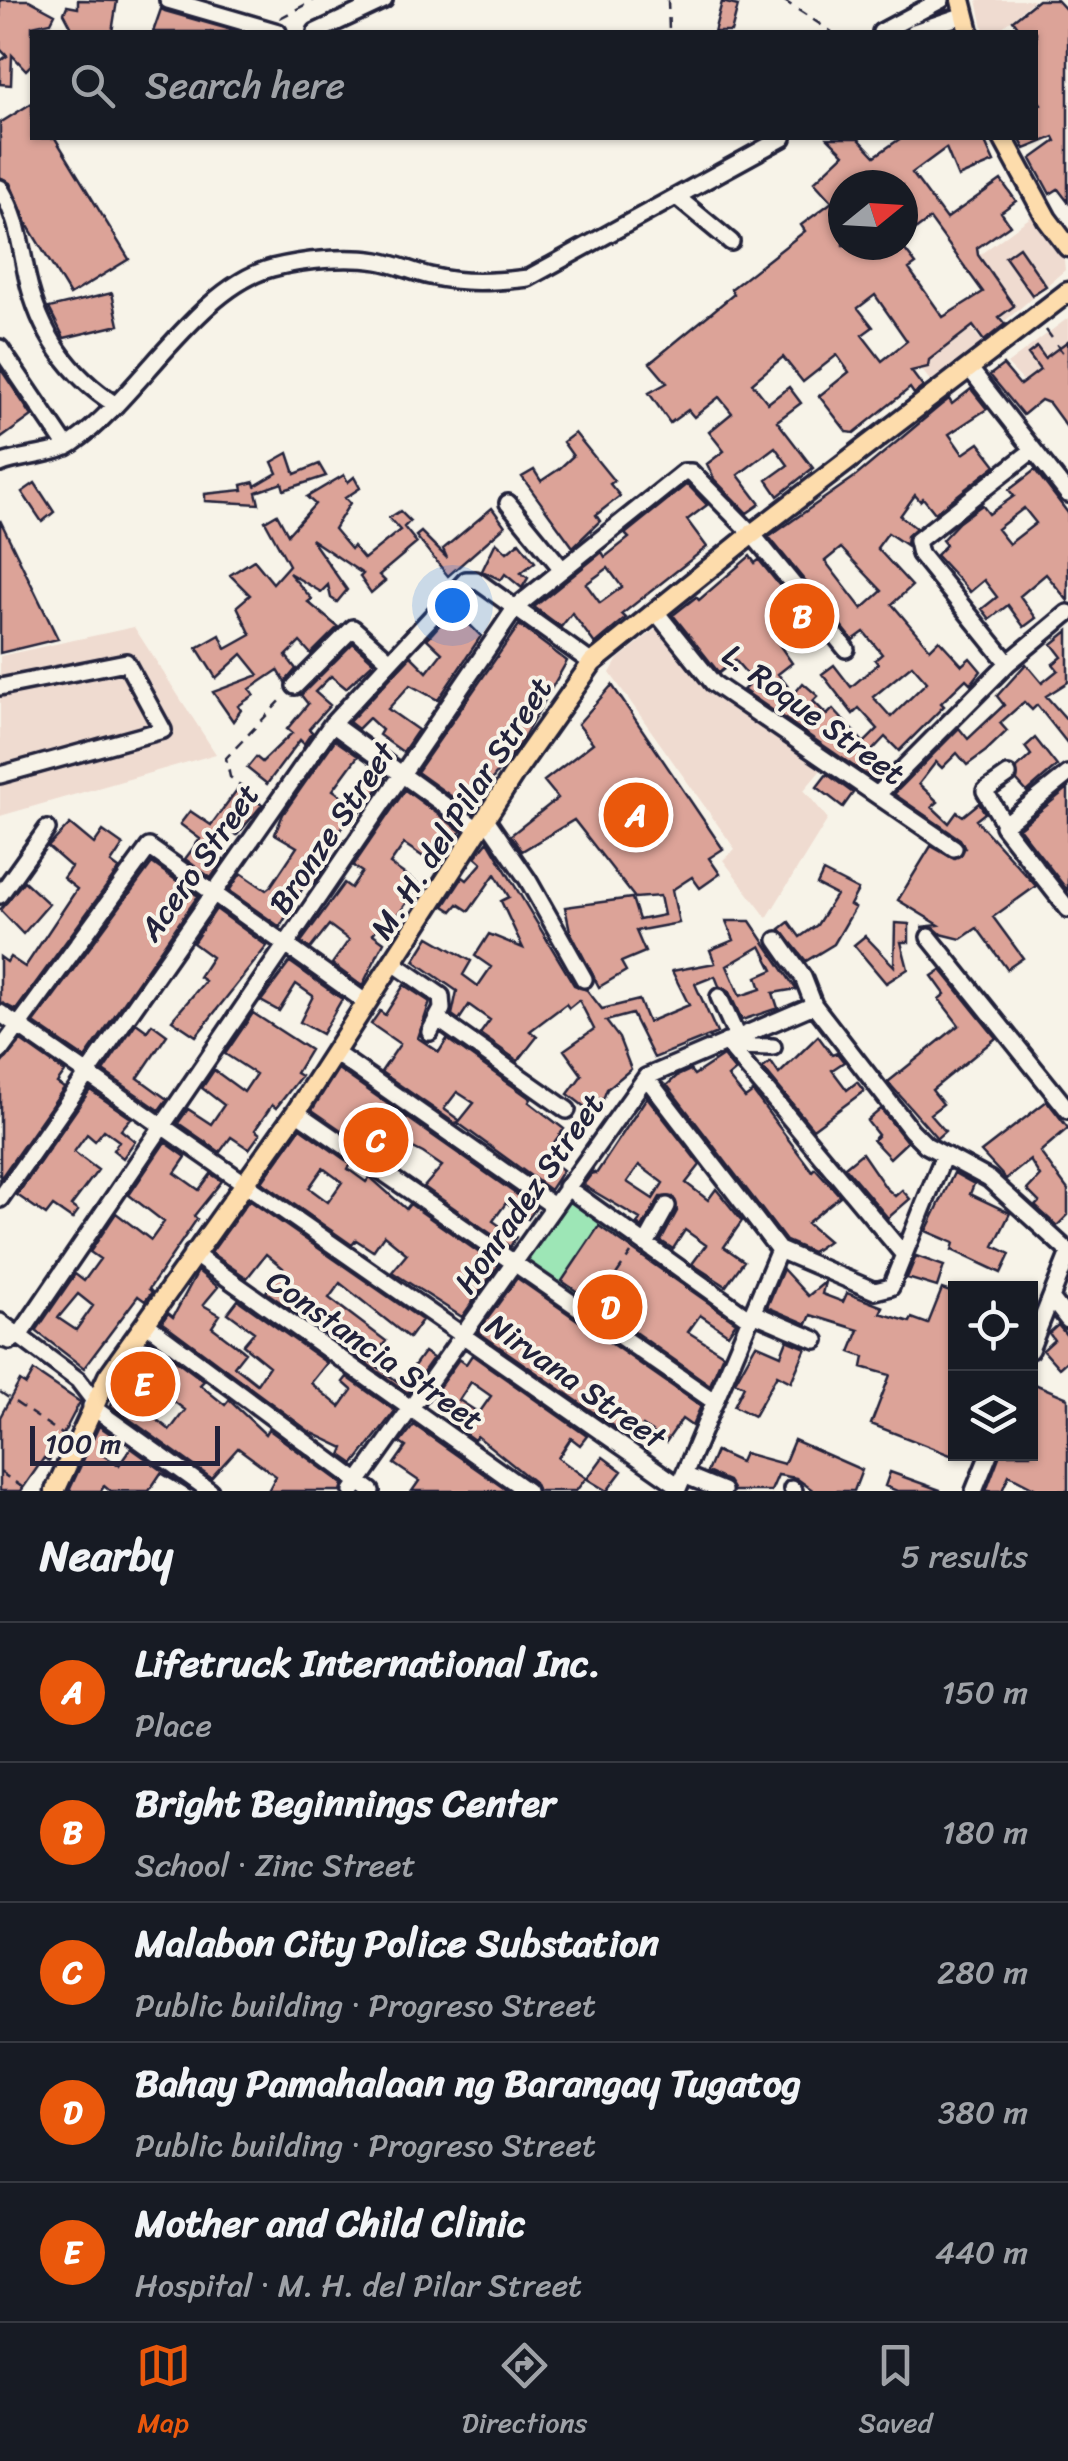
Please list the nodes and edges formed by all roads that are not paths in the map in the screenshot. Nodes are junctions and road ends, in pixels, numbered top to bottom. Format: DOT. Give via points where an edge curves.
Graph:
graph roads {
  1 [pos="168,0"];
  2 [pos="384,0"];
  3 [pos="941,0"];
  4 [pos="964,16"];
  5 [pos="270,30"];
  6 [pos="320,30"];
  7 [pos="885,30"];
  8 [pos="920,30"];
  9 [pos="780,140"];
  10 [pos="1004,140"];
  11 [pos="0,188"];
  12 [pos="678,198"];
  13 [pos="731,242"];
  14 [pos="1068,246"];
  15 [pos="1068,292"];
  16 [pos="0,348"];
  17 [pos="970,369"];
  18 [pos="116,405"];
  19 [pos="68,447"];
  20 [pos="1033,450"];
  21 [pos="4,468"];
  22 [pos="1068,494"];
  23 [pos="508,503"];
  24 [pos="752,534"];
  25 [pos="562,569"];
  26 [pos="516,607"];
  27 [pos="656,612"];
  28 [pos="1068,612"];
  29 [pos="846,649"];
  30 [pos="389,660"];
  31 [pos="592,663"];
  32 [pos="1008,663"];
  33 [pos="295,686"];
  34 [pos="0,687"];
  35 [pos="332,724"];
  36 [pos="1068,774"];
  37 [pos="0,775"];
  38 [pos="1008,775"];
  39 [pos="402,776"];
  40 [pos="878,794"];
  41 [pos="1003,824"];
  42 [pos="483,825"];
  43 [pos="47,829"];
  44 [pos="954,848"];
  45 [pos="213,890"];
  46 [pos="0,895"];
  47 [pos="1068,909"];
  48 [pos="929,938"];
  49 [pos="777,940"];
  50 [pos="286,944"];
  51 [pos="394,964"];
  52 [pos="584,979"];
  53 [pos="719,998"];
  54 [pos="368,1003"];
  55 [pos="814,1005"];
  56 [pos="0,1014"];
  57 [pos="18,1026"];
  58 [pos="731,1042"];
  59 [pos="773,1047"];
  60 [pos="0,1051"];
  61 [pos="336,1052"];
  62 [pos="86,1074"];
  63 [pos="646,1077"];
  64 [pos="567,1110"];
  65 [pos="1068,1110"];
  66 [pos="296,1112"];
  67 [pos="162,1125"];
  68 [pos="944,1155"];
  69 [pos="246,1182"];
  70 [pos="566,1187"];
  71 [pos="0,1199"];
  72 [pos="552,1205"];
  73 [pos="667,1206"];
  74 [pos="643,1242"];
  75 [pos="779,1250"];
  76 [pos="192,1253"];
  77 [pos="1068,1253"];
  78 [pos="904,1255"];
  79 [pos="514,1258"];
  80 [pos="1051,1298"];
  81 [pos="752,1316"];
  82 [pos="1068,1320"];
  83 [pos="0,1322"];
  84 [pos="145,1323"];
  85 [pos="1038,1330"];
  86 [pos="19,1336"];
  87 [pos="462,1336"];
  88 [pos="0,1338"];
  89 [pos="816,1340"];
  90 [pos="71,1374"];
  91 [pos="108,1376"];
  92 [pos="715,1402"];
  93 [pos="92,1404"];
  94 [pos="410,1409"];
  95 [pos="986,1461"];
  96 [pos="680,1484"];
  97 [pos="361,1488"];
  98 [pos="55,1491"];
  99 [pos="210,1491"];
  100 [pos="527,1491"];
  101 [pos="724,1491"];
  102 [pos="974,1491"];
  1 -- 5 [label="street"];
  2 -- 6 [label="street"];
  3 -- 7 [label="street"];
  4 -- 8 [label="street"];
  9 -- 12 [label="street"];
  10 -- 14 [label="main road"];
  11 -- 18 [label="street" via="15,213 38,320 70,365"];
  12 -- 13 [label="street"];
  12 -- 18 [label="street" via="528,278 485,283 377,261 267,269 230,288"];
  15 -- 17 [label="main road, M. H. del Pilar Street"];
  16 -- 19 [label="street"];
  17 -- 20 [label="street"];
  17 -- 24 [label="main road, M. H. del Pilar Street"];
  18 -- 19 [label="street"];
  19 -- 21 [label="street" via="15,457"];
  20 -- 22 [label="street"];
  20 -- 32 [label="street" via="917,542"];
  23 -- 25 [label="street"];
  24 -- 25 [label="street, Bronze Street" via="697,474 684,472"];
  24 -- 27 [label="main road, M. H. del Pilar Street"];
  24 -- 29 [label="street"];
  25 -- 26 [label="street, Bronze Street"];
  26 -- 30 [label="street, Acero Street" via="471,578"];
  26 -- 31 [label="street"];
  26 -- 39 [label="street, Bronze Street"];
  27 -- 31 [label="main road, M. H. del Pilar Street"];
  27 -- 40 [label="street, L. Roque Street" via="713,683"];
  28 -- 32 [label="street"];
  30 -- 33 [label="street" via="353,628"];
  30 -- 35 [label="street, Acero Street"];
  31 -- 42 [label="main road, M. H. del Pilar Street"];
  32 -- 40 [label="street"];
  34 -- 37 [label="street" via="126,662 163,730"];
  35 -- 39 [label="street"];
  35 -- 45 [label="street, Acero Street"];
  36 -- 41 [label="street"];
  38 -- 41 [label="street" via="985,792"];
  39 -- 42 [label="street"];
  39 -- 50 [label="street, Bronze Street"];
  40 -- 44 [label="street, L. Roque Street"];
  41 -- 47 [label="street"];
  42 -- 51 [label="main road, M. H. del Pilar Street"];
  42 -- 52 [label="street" via="528,880"];
  43 -- 46 [label="street"];
  45 -- 50 [label="street"];
  45 -- 57 [label="street" via="148,847"];
  45 -- 62 [label="street, Acero Street"];
  48 -- 65 [label="street"];
  49 -- 55 [label="street"];
  50 -- 54 [label="street"];
  50 -- 67 [label="street, Bronze Street"];
  51 -- 54 [label="main road, M. H. del Pilar Street"];
  51 -- 64 [label="street" via="441,996 434,1025"];
  53 -- 58 [label="street"];
  54 -- 61 [label="main road, M. H. del Pilar Street"];
  55 -- 58 [label="street, Honradez Street"];
  55 -- 68 [label="street" via="911,1130"];
  56 -- 57 [label="street, Nirvana Street"];
  57 -- 60 [label="street"];
  57 -- 62 [label="street, Nirvana Street"];
  58 -- 59 [label="street"];
  58 -- 63 [label="street, Honradez Street"];
  58 -- 78 [label="street"];
  61 -- 66 [label="main road, M. H. del Pilar Street"];
  61 -- 72 [label="street"];
  62 -- 67 [label="street, Nirvana Street"];
  62 -- 71 [label="street, Acero Street"];
  63 -- 70 [label="street, Honradez Street"];
  63 -- 75 [label="street"];
  66 -- 69 [label="main road, M. H. del Pilar Street"];
  66 -- 79 [label="street"];
  67 -- 69 [label="street, Nirvana Street"];
  67 -- 86 [label="street, Bronze Street"];
  68 -- 77 [label="street" via="989,1180"];
  68 -- 78 [label="street"];
  69 -- 76 [label="main road, M. H. del Pilar Street"];
  69 -- 87 [label="street, Nirvana Street"];
  70 -- 72 [label="street, Honradez Street"];
  70 -- 74 [label="street"];
  72 -- 79 [label="street, Honradez Street"];
  73 -- 74 [label="street"];
  74 -- 81 [label="street"];
  75 -- 78 [label="street" via="884,1292"];
  75 -- 81 [label="street"];
  76 -- 84 [label="main road, M. H. del Pilar Street"];
  76 -- 94 [label="street, Constancia Street"];
  77 -- 80 [label="street"];
  79 -- 87 [label="street, Honradez Street"];
  79 -- 92 [label="street"];
  80 -- 82 [label="street"];
  80 -- 85 [label="street"];
  81 -- 89 [label="street"];
  81 -- 92 [label="street"];
  83 -- 86 [label="street"];
  84 -- 91 [label="main road, M. H. del Pilar Street"];
  84 -- 97 [label="street"];
  86 -- 88 [label="street" via="10,1342"];
  86 -- 90 [label="street"];
  87 -- 94 [label="street, Honradez Street"];
  87 -- 96 [label="street, Nirvana Street"];
  90 -- 91 [label="street" via="89,1380"];
  90 -- 93 [label="street"];
  91 -- 93 [label="main road, M. H. del Pilar Street"];
  92 -- 96 [label="street"];
  93 -- 98 [label="main road, M. H. del Pilar Street"];
  93 -- 99 [label="street"];
  94 -- 97 [label="street, Honradez Street"];
  94 -- 100 [label="street, Constancia Street"];
  95 -- 102 [label="street"];
  96 -- 101 [label="street, Nirvana Street"];
}
